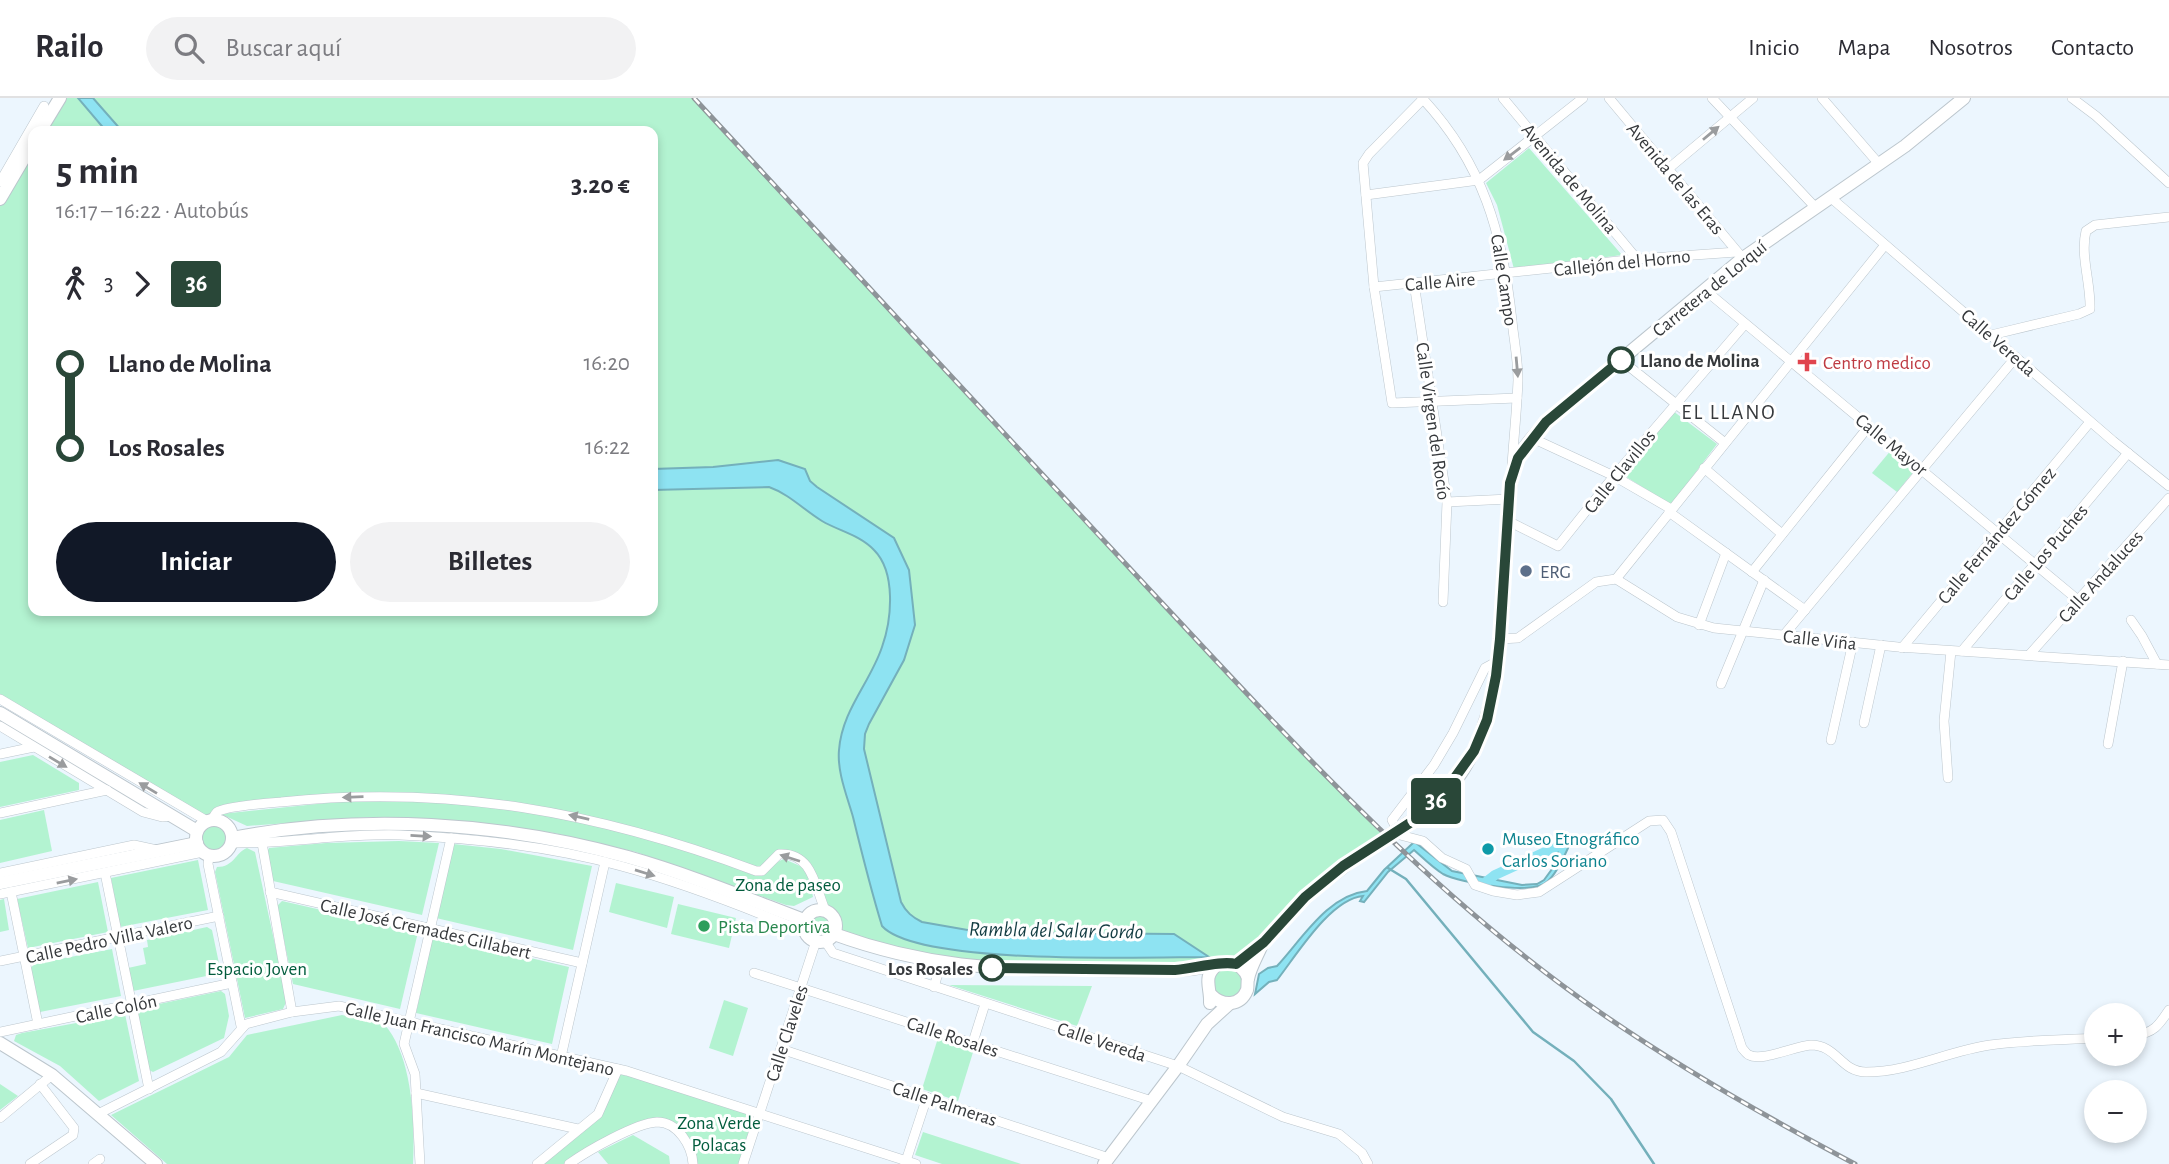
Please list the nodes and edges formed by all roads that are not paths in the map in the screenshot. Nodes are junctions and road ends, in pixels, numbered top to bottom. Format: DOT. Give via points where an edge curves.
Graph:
graph roads {
  1 [pos="60,98"];
  2 [pos="1503,98"];
  3 [pos="1583,98"];
  4 [pos="1609,98"];
  5 [pos="1712,98"];
  6 [pos="1753,98"];
  7 [pos="1822,98"];
  8 [pos="1964,98"];
  9 [pos="2072,98"];
  10 [pos="1423,99"];
  11 [pos="44,106"];
  12 [pos="1730,117"];
  13 [pos="32,126"];
  14 [pos="43,126"];
  15 [pos="28,134"];
  16 [pos="1536,136"];
  17 [pos="28,151"];
  18 [pos="1879,164"];
  19 [pos="1668,169"];
  20 [pos="1479,180"];
  21 [pos="0,182"];
  22 [pos="2169,183"];
  23 [pos="1366,195"];
  24 [pos="1830,197"];
  25 [pos="0,199"];
  26 [pos="1816,208"];
  27 [pos="2169,217"];
  28 [pos="1885,245"];
  29 [pos="1740,255"];
  30 [pos="1637,259"];
  31 [pos="1507,275"];
  32 [pos="1414,283"];
  33 [pos="1374,287"];
  34 [pos="1705,290"];
  35 [pos="1745,324"];
  36 [pos="1991,335"];
  37 [pos="2016,357"];
  38 [pos="1621,360"];
  39 [pos="1790,362"];
  40 [pos="1517,398"];
  41 [pos="1431,402"];
  42 [pos="1675,403"];
  43 [pos="2091,422"];
  44 [pos="1870,426"];
  45 [pos="1532,438"];
  46 [pos="1725,443"];
  47 [pos="2129,453"];
  48 [pos="1704,468"];
  49 [pos="1923,469"];
  50 [pos="1614,475"];
  51 [pos="1510,483"];
  52 [pos="2169,486"];
  53 [pos="2169,498"];
  54 [pos="1509,499"];
  55 [pos="1447,502"];
  56 [pos="1670,511"];
  57 [pos="1508,521"];
  58 [pos="1998,533"];
  59 [pos="1782,534"];
  60 [pos="1726,553"];
  61 [pos="2035,564"];
  62 [pos="1752,572"];
  63 [pos="1616,579"];
  64 [pos="1764,580"];
  65 [pos="2078,600"];
  66 [pos="1443,602"];
  67 [pos="1805,610"];
  68 [pos="2131,620"];
  69 [pos="1699,625"];
  70 [pos="1744,631"];
  71 [pos="1784,635"];
  72 [pos="1500,639"];
  73 [pos="1853,642"];
  74 [pos="1881,645"];
  75 [pos="1902,648"];
  76 [pos="1951,651"];
  77 [pos="1962,651"];
  78 [pos="2030,654"];
  79 [pos="1498,661"];
  80 [pos="2123,661"];
  81 [pos="2157,664"];
  82 [pos="2169,665"];
  83 [pos="1721,684"];
  84 [pos="0,699"];
  85 [pos="0,712"];
  86 [pos="1864,723"];
  87 [pos="0,726"];
  88 [pos="1830,740"];
  89 [pos="2108,744"];
  90 [pos="34,747"];
  91 [pos="0,754"];
  92 [pos="1948,778"];
  93 [pos="107,790"];
  94 [pos="0,813"];
  95 [pos="174,816"];
  96 [pos="204,837"];
  97 [pos="451,838"];
  98 [pos="231,841"];
  99 [pos="262,843"];
  100 [pos="158,851"];
  101 [pos="605,862"];
  102 [pos="0,873"];
  103 [pos="105,873"];
  104 [pos="0,883"];
  105 [pos="11,892"];
  106 [pos="270,892"];
  107 [pos="0,894"];
  108 [pos="825,910"];
  109 [pos="219,916"];
  110 [pos="805,926"];
  111 [pos="430,928"];
  112 [pos="118,937"];
  113 [pos="825,939"];
  114 [pos="1264,942"];
  115 [pos="24,957"];
  116 [pos="0,961"];
  117 [pos="582,963"];
  118 [pos="942,963"];
  119 [pos="1236,964"];
  120 [pos="1217,965"];
  121 [pos="1175,970"];
  122 [pos="754,973"];
  123 [pos="1248,978"];
  124 [pos="232,983"];
  125 [pos="934,987"];
  126 [pos="801,988"];
  127 [pos="1209,990"];
  128 [pos="985,1004"];
  129 [pos="1229,1004"];
  130 [pos="132,1005"];
  131 [pos="2169,1010"];
  132 [pos="292,1012"];
  133 [pos="407,1023"];
  134 [pos="38,1024"];
  135 [pos="1207,1024"];
  136 [pos="241,1026"];
  137 [pos="0,1032"];
  138 [pos="2147,1033"];
  139 [pos="2084,1039"];
  140 [pos="973,1042"];
  141 [pos="0,1043"];
  142 [pos="781,1049"];
  143 [pos="561,1057"];
  144 [pos="1178,1066"];
  145 [pos="618,1069"];
  146 [pos="52,1075"];
  147 [pos="40,1084"];
  148 [pos="149,1089"];
  149 [pos="416,1093"];
  150 [pos="927,1097"];
  151 [pos="1152,1101"];
  152 [pos="760,1113"];
  153 [pos="98,1114"];
  154 [pos="0,1118"];
  155 [pos="578,1129"];
  156 [pos="1107,1161"];
  157 [pos="905,1162"];
  158 [pos="30,1164"];
  159 [pos="156,1164"];
  160 [pos="422,1164"];
  161 [pos="537,1164"];
  162 [pos="569,1164"];
  163 [pos="693,1164"];
  164 [pos="743,1164"];
  165 [pos="916,1164"];
  166 [pos="1368,1164"];
  1 -- 14 [label="main road"];
  2 -- 16 [label="street, Avenida de Molina"];
  3 -- 16 [label="street"];
  4 -- 19 [label="street, Avenida de las Eras"];
  5 -- 12 [label="street"];
  6 -- 12 [label="street"];
  7 -- 18 [label="street"];
  8 -- 18 [label="main road, Carretera de Lorquí"];
  9 -- 22 [label="street"];
  10 -- 20 [label="street, Calle Campo" via="1464,152"];
  10 -- 23 [label="street" via="1368,153 1363,163"];
  11 -- 13 [label="street"];
  19 -- 12 [label="street, one-way"];
  12 -- 26 [label="street"];
  15 -- 21 [label="street"];
  16 -- 20 [label="street, one-way"];
  16 -- 30 [label="street, Avenida de Molina"];
  17 -- 25 [label="main road"];
  18 -- 24 [label="main road, Carretera de Lorquí"];
  19 -- 29 [label="street, Avenida de las Eras"];
  20 -- 23 [label="street"];
  20 -- 31 [label="street, Calle Campo" via="1496,224"];
  23 -- 33 [label="street"];
  24 -- 26 [label="main road, Carretera de Lorquí"];
  24 -- 28 [label="street, Calle Vereda"];
  26 -- 29 [label="main road, Carretera de Lorquí"];
  27 -- 36 [label="street" via="2095,225 2086,231 2084,242 2090,309"];
  28 -- 36 [label="street, Calle Vereda"];
  28 -- 39 [label="street"];
  29 -- 30 [label="street, Callejón del Horno"];
  29 -- 34 [label="main road, Carretera de Lorquí"];
  30 -- 31 [label="street, Callejón del Horno"];
  31 -- 32 [label="street, Calle Aire"];
  31 -- 40 [label="street, Calle Campo, one-way"];
  32 -- 33 [label="street, Calle Aire"];
  32 -- 41 [label="street, Calle Virgen del Rocío"];
  33 -- 41 [label="street" via="1392,402"];
  34 -- 35 [label="street, Calle Mayor"];
  34 -- 38 [label="main road, Carretera de Lorquí"];
  35 -- 39 [label="street, Calle Mayor"];
  35 -- 42 [label="street, Calle Clavillos"];
  36 -- 37 [label="street, Calle Vereda"];
  37 -- 43 [label="street, Calle Vereda"];
  37 -- 49 [label="street"];
  38 -- 42 [label="street"];
  38 -- 45 [label="main road, Carretera de Lorquí"];
  39 -- 44 [label="street, Calle Mayor"];
  39 -- 46 [label="street"];
  40 -- 41 [label="street"];
  40 -- 51 [label="street, Calle Campo"];
  41 -- 55 [label="street, Calle Virgen del Rocío"];
  42 -- 46 [label="street"];
  42 -- 50 [label="street, Calle Clavillos"];
  43 -- 47 [label="street, Calle Vereda"];
  43 -- 58 [label="street, Calle Fernández Gómez"];
  44 -- 49 [label="street, Calle Mayor"];
  44 -- 59 [label="street"];
  45 -- 50 [label="street"];
  45 -- 51 [label="main road, Carretera de Lorquí" via="1518,458"];
  46 -- 48 [label="street"];
  47 -- 52 [label="street, Calle Vereda"];
  47 -- 61 [label="street, Calle Los Puches"];
  48 -- 56 [label="street"];
  48 -- 59 [label="street"];
  49 -- 58 [label="street, Calle Mayor"];
  49 -- 67 [label="street"];
  50 -- 56 [label="street"];
  50 -- 57 [label="street, Calle Clavillos" via="1558,546"];
  51 -- 54 [label="main road, Carretera de Lorquí"];
  53 -- 65 [label="street, Calle Andaluces"];
  54 -- 55 [label="street"];
  54 -- 57 [label="main road, Carretera de Lorquí"];
  55 -- 66 [label="street, Calle Virgen del Rocío"];
  56 -- 60 [label="street"];
  56 -- 63 [label="street"];
  57 -- 72 [label="main road, Carretera de Lorquí"];
  58 -- 61 [label="street, Calle Mayor"];
  58 -- 75 [label="street, Calle Fernández Gómez"];
  59 -- 62 [label="street"];
  60 -- 62 [label="street"];
  60 -- 69 [label="street"];
  61 -- 65 [label="street, Calle Mayor"];
  61 -- 77 [label="street, Calle Los Puches"];
  62 -- 64 [label="street"];
  63 -- 69 [label="street, Calle Viña" via="1665,611"];
  63 -- 72 [label="street" via="1596,582 1518,638"];
  64 -- 67 [label="street"];
  64 -- 70 [label="street"];
  65 -- 78 [label="street, Calle Andaluces"];
  67 -- 71 [label="street"];
  68 -- 81 [label="street"];
  69 -- 70 [label="street, Calle Viña"];
  70 -- 71 [label="street, Calle Viña"];
  70 -- 83 [label="street"];
  71 -- 73 [label="street, Calle Viña"];
  72 -- 79 [label="main road, Carretera de Lorquí"];
  73 -- 74 [label="street, Calle Viña"];
  73 -- 88 [label="street"];
  74 -- 75 [label="street, Calle Viña"];
  74 -- 86 [label="street"];
  75 -- 76 [label="street, Calle Viña"];
  76 -- 77 [label="street, Calle Viña"];
  76 -- 92 [label="street" via="1944,721"];
  77 -- 78 [label="street, Calle Viña"];
  78 -- 80 [label="street, Calle Viña"];
  79 -- 114 [label="main road, Carretera de Lorquí, bridge" via="1487,720 1474,751 1441,797 1305,897"];
  79 -- 139 [label="street" via="1485,668 1434,765 1392,820 1400,835 1423,841 1442,858 1466,869 1475,885 1517,895 1539,892 1650,821 1663,820 1671,832 1742,1048 1749,1055 1822,1046 1850,1070 1865,1073 1990,1045"];
  80 -- 81 [label="street, Calle Viña"];
  80 -- 89 [label="street"];
  81 -- 82 [label="street, Calle Viña"];
  96 -- 84 [label="street, one-way"];
  85 -- 95 [label="main road"];
  87 -- 90 [label="street"];
  90 -- 91 [label="street"];
  90 -- 93 [label="street, one-way"];
  93 -- 94 [label="street"];
  93 -- 95 [label="street" via="148,814"];
  95 -- 96 [label="main road"];
  96 -- 98 [label="main road" via="225,824"];
  96 -- 98 [label="main road" via="214,856 225,852"];
  96 -- 100 [label="main road"];
  96 -- 103 [label="street"];
  108 -- 96 [label="street, one-way" via="812,870 785,854 756,871 626,827 510,804 351,797 252,805 220,810"];
  96 -- 109 [label="street"];
  99 -- 97 [label="street, one-way" via="375,835"];
  97 -- 101 [label="street"];
  97 -- 111 [label="street"];
  98 -- 99 [label="street"];
  98 -- 110 [label="main road" via="287,829 348,825 505,832 653,864"];
  99 -- 106 [label="street"];
  100 -- 102 [label="street" via="134,845"];
  100 -- 104 [label="main road"];
  101 -- 110 [label="street, one-way"];
  101 -- 117 [label="street"];
  105 -- 103 [label="street, one-way"];
  103 -- 112 [label="street"];
  105 -- 107 [label="street"];
  105 -- 115 [label="street"];
  106 -- 111 [label="street, Calle José Cremades Gillabert"];
  106 -- 132 [label="street"];
  108 -- 110 [label="main road" via="812,911"];
  108 -- 113 [label="main road" via="835,920"];
  109 -- 112 [label="street, Calle Pedro Villa Valero"];
  109 -- 124 [label="street"];
  110 -- 113 [label="main road"];
  111 -- 117 [label="street, Calle José Cremades Gillabert"];
  111 -- 133 [label="street"];
  112 -- 115 [label="street, Calle Pedro Villa Valero"];
  112 -- 130 [label="street"];
  113 -- 118 [label="main road"];
  113 -- 125 [label="street, Calle Vereda" via="833,953"];
  113 -- 126 [label="street, Calle Claveles"];
  114 -- 119 [label="main road"];
  114 -- 123 [label="main road"];
  115 -- 116 [label="street, Calle Pedro Villa Valero"];
  115 -- 134 [label="street"];
  117 -- 143 [label="street"];
  118 -- 121 [label="main road" via="1003,969"];
  118 -- 125 [label="street"];
  119 -- 120 [label="main road"];
  119 -- 123 [label="main road"];
  120 -- 121 [label="main road"];
  120 -- 127 [label="main road" via="1208,975"];
  121 -- 127 [label="main road" via="1198,978"];
  122 -- 126 [label="street, Calle Rosales"];
  123 -- 129 [label="main road" via="1242,997"];
  124 -- 130 [label="street, Calle Colón"];
  124 -- 136 [label="street"];
  125 -- 128 [label="street, Calle Vereda"];
  126 -- 140 [label="street, Calle Rosales"];
  126 -- 142 [label="street, Calle Claveles"];
  127 -- 129 [label="main road"];
  127 -- 135 [label="main road"];
  128 -- 140 [label="street"];
  128 -- 144 [label="street, Calle Vereda"];
  129 -- 135 [label="main road"];
  130 -- 134 [label="street, Calle Colón"];
  130 -- 148 [label="street"];
  131 -- 138 [label="street" via="2160,1025"];
  132 -- 133 [label="street, Calle Juan Francisco Marín Montejano" via="339,1006"];
  132 -- 136 [label="street, Calle Juan Francisco Marín Montejano"];
  133 -- 143 [label="street, Calle Juan Francisco Marín Montejano"];
  133 -- 149 [label="street" via="404,1044 415,1074"];
  134 -- 137 [label="street, Calle Colón"];
  135 -- 144 [label="main road"];
  136 -- 148 [label="street" via="221,1052"];
  140 -- 151 [label="street, Calle Rosales"];
  141 -- 146 [label="main road"];
  142 -- 150 [label="street, Calle Palmeras"];
  142 -- 152 [label="street, Calle Claveles"];
  143 -- 145 [label="street, Calle Juan Francisco Marín Montejano"];
  144 -- 151 [label="main road"];
  144 -- 166 [label="street, Calle Vereda" via="1283,1117 1339,1134"];
  145 -- 152 [label="street, Calle Juan Francisco Marín Montejano"];
  145 -- 155 [label="street" via="598,1114"];
  146 -- 147 [label="street"];
  146 -- 153 [label="main road"];
  147 -- 154 [label="street"];
  147 -- 158 [label="street" via="74,1128 73,1135"];
  148 -- 153 [label="street"];
  149 -- 155 [label="street"];
  149 -- 160 [label="street"];
  150 -- 156 [label="street, Calle Palmeras"];
  150 -- 157 [label="street"];
  151 -- 156 [label="main road"];
  152 -- 157 [label="street, Calle Juan Francisco Marín Montejano"];
  152 -- 164 [label="street, Calle Claveles"];
  153 -- 159 [label="main road"];
  155 -- 161 [label="street"];
  157 -- 165 [label="street, Calle Juan Francisco Marín Montejano"];
  162 -- 163 [label="street" via="631,1130 659,1122 680,1133"];
}
